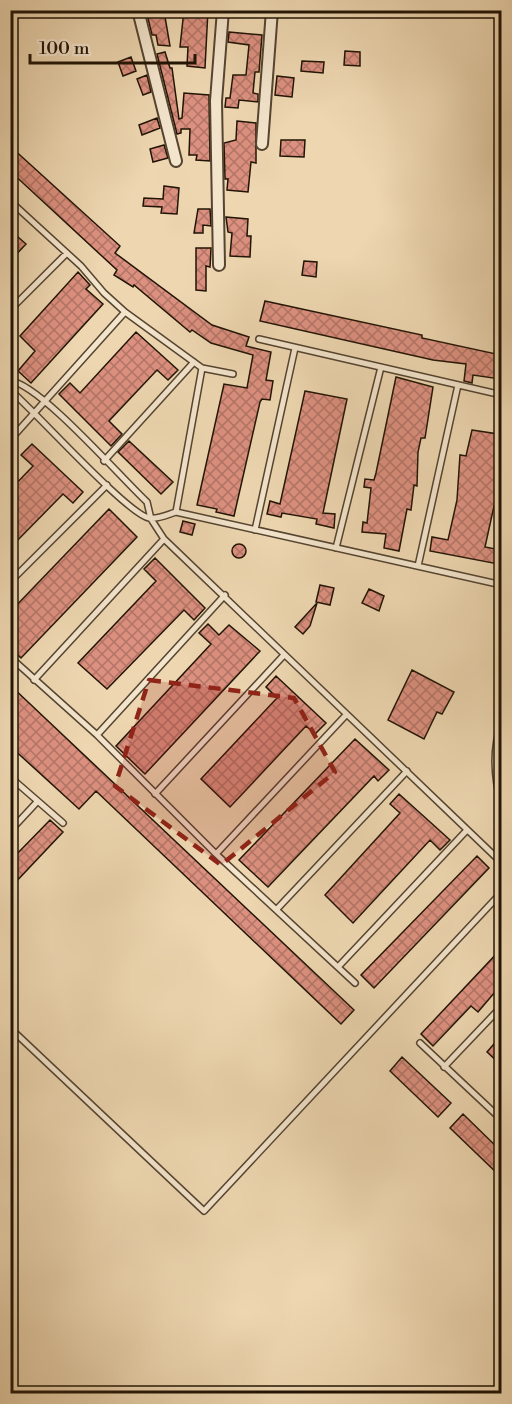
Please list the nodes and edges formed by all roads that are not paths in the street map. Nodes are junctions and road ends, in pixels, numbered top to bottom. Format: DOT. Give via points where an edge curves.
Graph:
graph roads {
  1 [pos="138,10"];
  2 [pos="223,10"];
  3 [pos="272,10"];
  4 [pos="262,144"];
  5 [pos="176,161"];
  6 [pos="10,201"];
  7 [pos="67,253"];
  8 [pos="219,265"];
  9 [pos="10,310"];
  10 [pos="125,312"];
  11 [pos="259,339"];
  12 [pos="295,348"];
  13 [pos="194,362"];
  14 [pos="381,367"];
  15 [pos="202,368"];
  16 [pos="233,374"];
  17 [pos="10,381"];
  18 [pos="458,385"];
  19 [pos="10,390"];
  20 [pos="501,394"];
  21 [pos="46,401"];
  22 [pos="36,412"];
  23 [pos="10,440"];
  24 [pos="104,461"];
  25 [pos="107,485"];
  26 [pos="176,512"];
  27 [pos="151,519"];
  28 [pos="255,530"];
  29 [pos="164,539"];
  30 [pos="336,548"];
  31 [pos="418,566"];
  32 [pos="10,582"];
  33 [pos="501,583"];
  34 [pos="225,595"];
  35 [pos="284,655"];
  36 [pos="10,657"];
  37 [pos="34,680"];
  38 [pos="346,716"];
  39 [pos="501,720"];
  40 [pos="97,735"];
  41 [pos="407,771"];
  42 [pos="10,777"];
  43 [pos="155,794"];
  44 [pos="37,802"];
  45 [pos="501,806"];
  46 [pos="63,823"];
  47 [pos="467,830"];
  48 [pos="10,831"];
  49 [pos="216,854"];
  50 [pos="501,863"];
  51 [pos="501,892"];
  52 [pos="278,909"];
  53 [pos="338,967"];
  54 [pos="355,983"];
  55 [pos="501,1006"];
  56 [pos="10,1028"];
  57 [pos="420,1043"];
  58 [pos="444,1067"];
  59 [pos="501,1120"];
  1 -- 5 [label="street"];
  2 -- 8 [label="street" via="216,101"];
  3 -- 4 [label="street"];
  6 -- 7 [label="lane"];
  7 -- 9 [label="lane"];
  7 -- 10 [label="lane"];
  10 -- 13 [label="lane"];
  10 -- 21 [label="lane"];
  11 -- 12 [label="lane"];
  12 -- 14 [label="lane"];
  12 -- 28 [label="lane"];
  13 -- 15 [label="lane"];
  13 -- 24 [label="lane"];
  14 -- 18 [label="lane"];
  14 -- 30 [label="lane"];
  15 -- 16 [label="lane"];
  15 -- 26 [label="lane"];
  17 -- 21 [label="lane" via="18,381"];
  18 -- 20 [label="lane"];
  18 -- 31 [label="lane"];
  19 -- 22 [label="lane"];
  21 -- 22 [label="lane"];
  21 -- 24 [label="lane"];
  22 -- 23 [label="lane"];
  22 -- 25 [label="lane"];
  24 -- 27 [label="lane" via="147,502"];
  25 -- 27 [label="lane" via="137,513"];
  25 -- 32 [label="lane"];
  26 -- 27 [label="lane"];
  26 -- 28 [label="lane"];
  27 -- 29 [label="lane"];
  28 -- 30 [label="lane"];
  29 -- 34 [label="lane"];
  29 -- 37 [label="lane"];
  30 -- 31 [label="lane"];
  31 -- 33 [label="lane"];
  34 -- 35 [label="lane"];
  34 -- 40 [label="lane"];
  35 -- 38 [label="lane"];
  35 -- 43 [label="lane"];
  36 -- 37 [label="lane"];
  37 -- 40 [label="lane"];
  38 -- 41 [label="lane"];
  38 -- 49 [label="lane"];
  39 -- 45 [label="lane" via="494,742 495,784"];
  40 -- 43 [label="lane"];
  41 -- 47 [label="lane"];
  41 -- 52 [label="lane"];
  42 -- 44 [label="lane"];
  43 -- 49 [label="lane"];
  44 -- 46 [label="lane"];
  44 -- 48 [label="lane"];
  47 -- 50 [label="lane"];
  47 -- 53 [label="lane"];
  49 -- 52 [label="lane"];
  51 -- 56 [label="lane" via="204,1211"];
  52 -- 53 [label="lane"];
  53 -- 54 [label="lane"];
  55 -- 58 [label="lane"];
  57 -- 58 [label="lane"];
  58 -- 59 [label="lane"];
}
